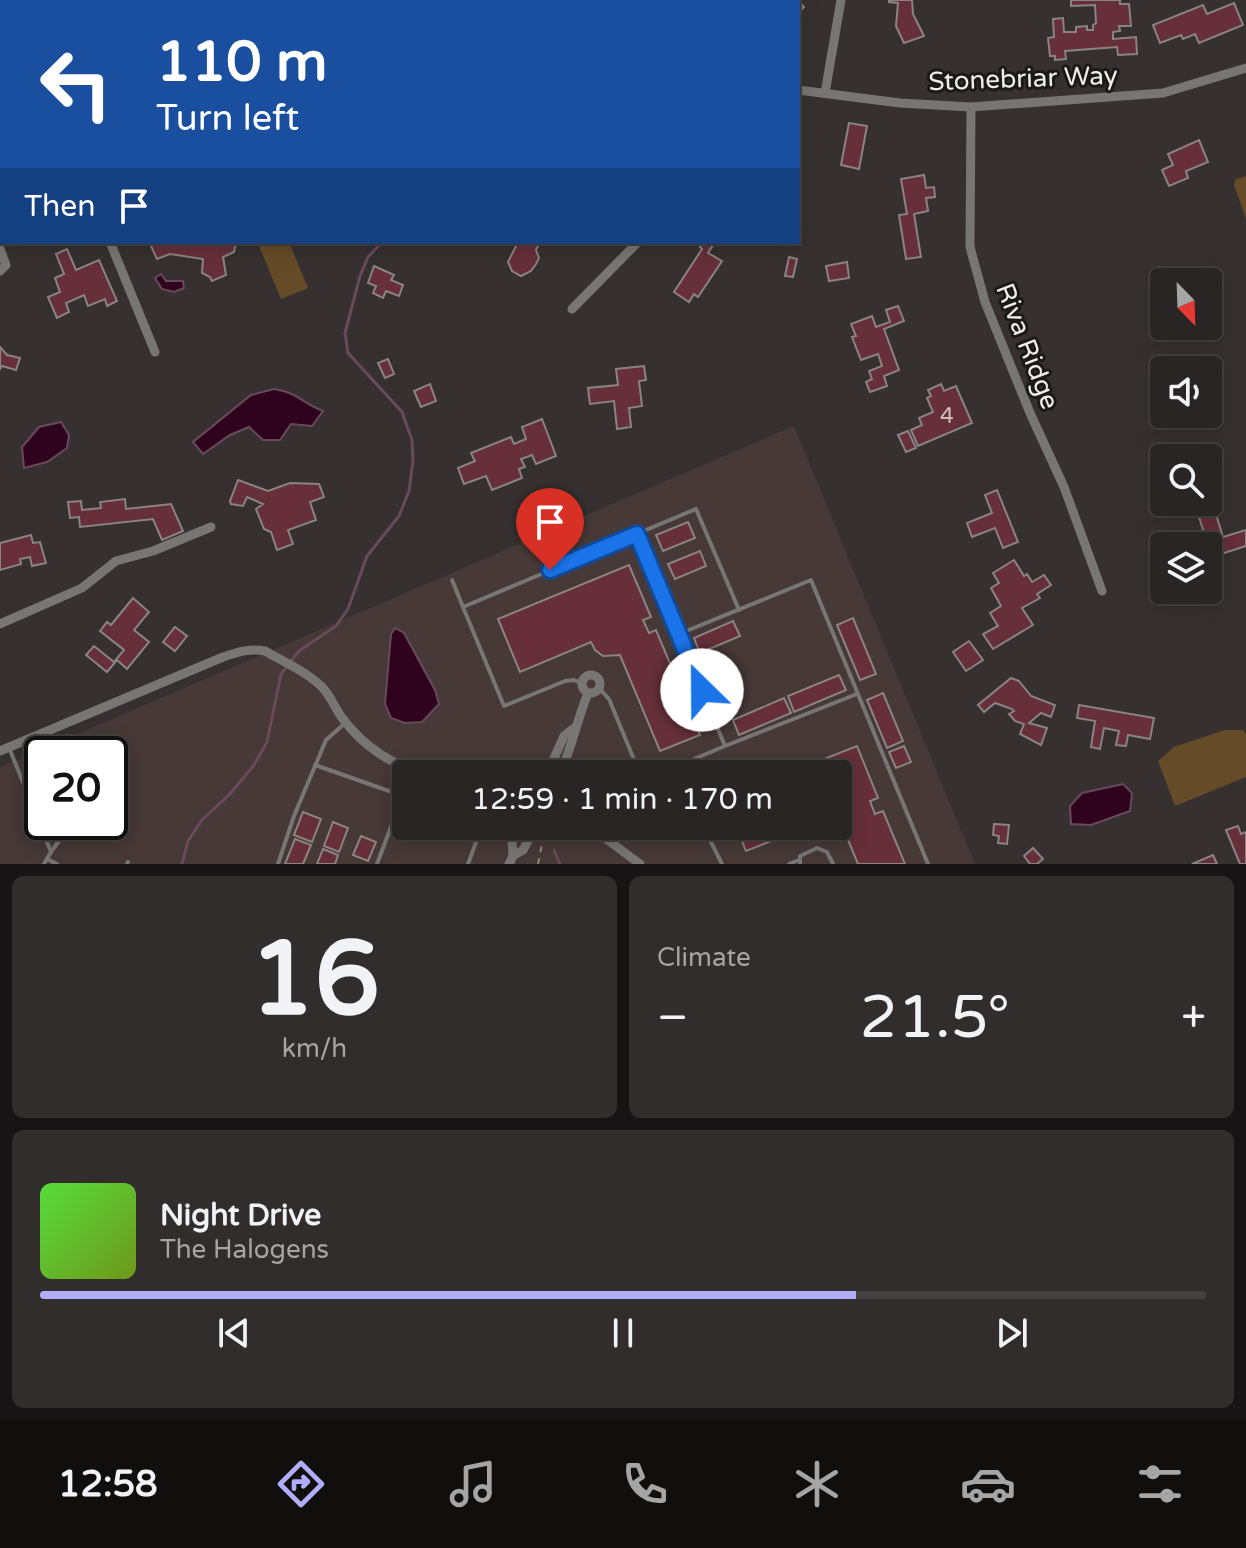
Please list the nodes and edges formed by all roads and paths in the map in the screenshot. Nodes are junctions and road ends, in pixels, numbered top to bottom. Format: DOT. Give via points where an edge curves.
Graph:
graph roads {
  1 [pos="841,0"];
  2 [pos="1246,68"];
  3 [pos="800,90"];
  4 [pos="825,93"];
  5 [pos="971,107"];
  6 [pos="111,244"];
  7 [pos="636,244"];
  8 [pos="0,249"];
  9 [pos="0,271"];
  10 [pos="572,309"];
  11 [pos="155,352"];
  12 [pos="211,527"];
  13 [pos="637,534"];
  14 [pos="452,580"];
  15 [pos="1102,591"];
  16 [pos="463,607"];
  17 [pos="739,610"];
  18 [pos="0,624"];
  19 [pos="679,634"];
  20 [pos="582,683"];
  21 [pos="599,688"];
  22 [pos="588,693"];
  23 [pos="857,694"];
  24 [pos="346,723"];
  25 [pos="574,728"];
  26 [pos="725,746"];
  27 [pos="4,750"];
  28 [pos="553,760"];
  29 [pos="566,760"];
  30 [pos="634,760"];
  31 [pos="692,760"];
  32 [pos="392,762"];
  33 [pos="315,765"];
  34 [pos="392,793"];
  35 [pos="392,827"];
  36 [pos="60,840"];
  37 [pos="477,840"];
  38 [pos="513,840"];
  39 [pos="528,840"];
  40 [pos="543,840"];
  41 [pos="609,840"];
  42 [pos="710,840"];
  43 [pos="51,852"];
  44 [pos="511,860"];
  45 [pos="45,861"];
  46 [pos="800,862"];
  47 [pos="57,864"];
  48 [pos="278,864"];
  49 [pos="377,864"];
  50 [pos="468,864"];
  51 [pos="538,864"];
  52 [pos="640,864"];
  53 [pos="722,864"];
  54 [pos="789,864"];
  55 [pos="833,864"];
  56 [pos="928,864"];
  1 -- 4 [label="street"];
  2 -- 5 [label="street, Stonebriar Way" via="1163,93"];
  3 -- 4 [label="street, Stonebriar Way"];
  4 -- 5 [label="street, Stonebriar Way"];
  5 -- 15 [label="street, Riva Ridge" via="970,247 981,288"];
  6 -- 11 [label="street"];
  7 -- 10 [label="street"];
  8 -- 9 [label="street" via="6,265"];
  12 -- 18 [label="street" via="116,561 82,588"];
  13 -- 16 [label="lane"];
  13 -- 17 [label="lane" via="696,509"];
  13 -- 19 [label="lane"];
  14 -- 16 [label="lane"];
  16 -- 20 [label="lane" via="504,706 565,681"];
  17 -- 19 [label="lane"];
  17 -- 23 [label="lane" via="811,580"];
  19 -- 26 [label="lane"];
  20 -- 21 [label="street" via="594,676"];
  20 -- 22 [label="street"];
  21 -- 22 [label="street"];
  21 -- 30 [label="lane" via="609,699"];
  22 -- 25 [label="street"];
  23 -- 26 [label="lane"];
  23 -- 56 [label="lane"];
  24 -- 27 [label="street" via="327,693 308,676 265,651 247,649"];
  24 -- 32 [label="street"];
  24 -- 33 [label="lane" via="326,740"];
  25 -- 28 [label="street" via="564,736"];
  25 -- 29 [label="street"];
  26 -- 31 [label="lane"];
  27 -- 43 [label="lane"];
  33 -- 34 [label="lane"];
  33 -- 48 [label="lane"];
  35 -- 49 [label="lane"];
  36 -- 43 [label="lane"];
  37 -- 50 [label="lane"];
  38 -- 44 [label="street"];
  39 -- 44 [label="street"];
  40 -- 51 [label="path"];
  41 -- 52 [label="street"];
  42 -- 53 [label="lane"];
  43 -- 45 [label="lane"];
  45 -- 47 [label="lane"];
  46 -- 54 [label="lane"];
  46 -- 55 [label="lane" via="800,856 817,848 827,852"];
}
